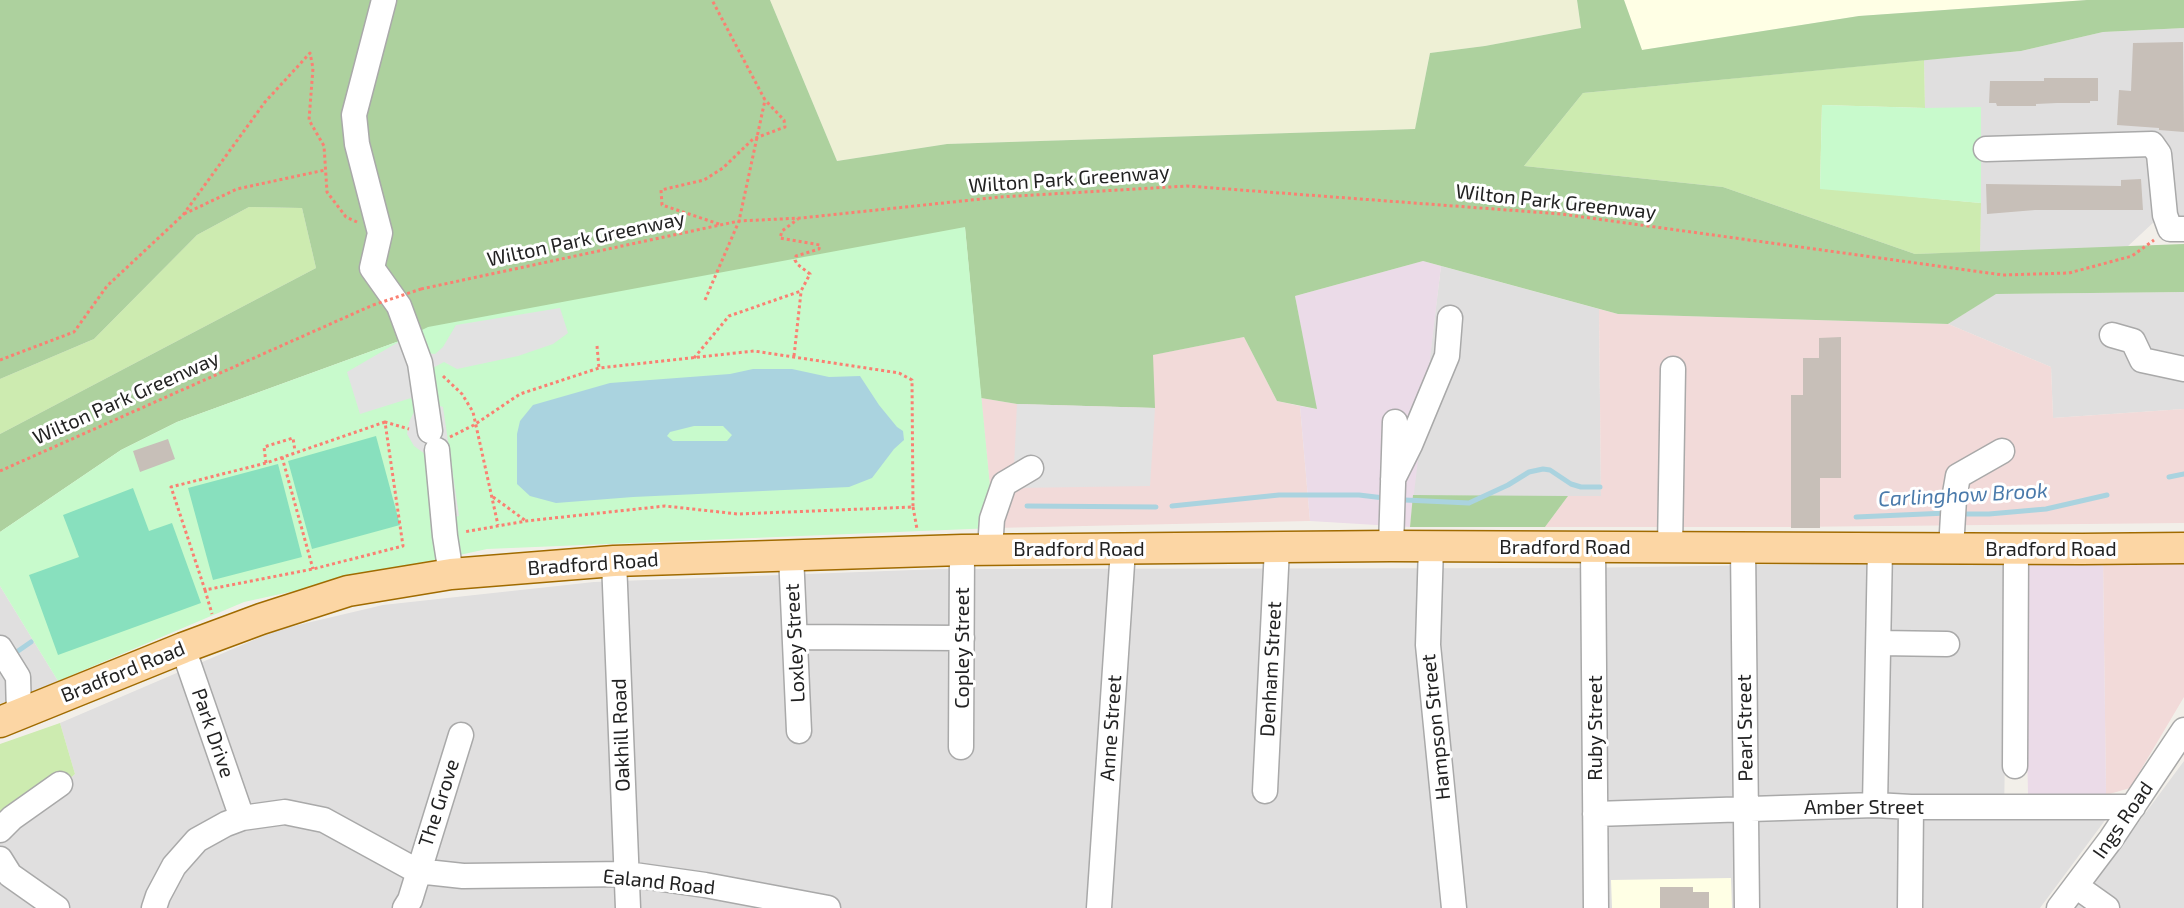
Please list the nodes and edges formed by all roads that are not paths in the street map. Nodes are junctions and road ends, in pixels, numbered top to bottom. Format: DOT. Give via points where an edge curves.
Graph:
graph roads {
  1 [pos="384,0"];
  2 [pos="1986,149"];
  3 [pos="2177,229"];
  4 [pos="1450,318"];
  5 [pos="2112,335"];
  6 [pos="1673,369"];
  7 [pos="2184,369"];
  8 [pos="1395,422"];
  9 [pos="2002,451"];
  10 [pos="1031,468"];
  11 [pos="1393,479"];
  12 [pos="1952,525"];
  13 [pos="1391,546"];
  14 [pos="1431,546"];
  15 [pos="1277,548"];
  16 [pos="1593,548"];
  17 [pos="1671,548"];
  18 [pos="1743,548"];
  19 [pos="2184,548"];
  20 [pos="1123,549"];
  21 [pos="1881,549"];
  22 [pos="2016,549"];
  23 [pos="976,550"];
  24 [pos="791,555"];
  25 [pos="614,561"];
  26 [pos="451,574"];
  27 [pos="795,637"];
  28 [pos="962,638"];
  29 [pos="1879,643"];
  30 [pos="1947,644"];
  31 [pos="0,648"];
  32 [pos="183,648"];
  33 [pos="10,718"];
  34 [pos="2184,730"];
  35 [pos="799,731"];
  36 [pos="461,735"];
  37 [pos="961,747"];
  38 [pos="2015,766"];
  39 [pos="60,784"];
  40 [pos="1265,791"];
  41 [pos="1875,805"];
  42 [pos="1911,807"];
  43 [pos="2133,807"];
  44 [pos="1746,808"];
  45 [pos="1595,814"];
  46 [pos="242,818"];
  47 [pos="0,830"];
  48 [pos="5,867"];
  49 [pos="417,871"];
  50 [pos="627,874"];
  51 [pos="2076,886"];
  52 [pos="412,905"];
  53 [pos="57,908"];
  54 [pos="154,908"];
  55 [pos="628,908"];
  56 [pos="828,908"];
  57 [pos="1099,908"];
  58 [pos="1454,908"];
  59 [pos="1596,908"];
  60 [pos="1747,908"];
  61 [pos="1910,908"];
  62 [pos="2059,908"];
  63 [pos="2107,908"];
  1 -- 26 [label="street" via="354,115 357,144 380,233 372,268 399,306 420,363"];
  2 -- 3 [label="street" via="2152,144 2159,154 2165,215"];
  4 -- 11 [label="street" via="1447,356"];
  5 -- 7 [label="street" via="2133,341 2142,360"];
  6 -- 17 [label="street"];
  8 -- 11 [label="street"];
  9 -- 12 [label="street" via="1958,476"];
  10 -- 23 [label="street, Copley Street" via="1004,484"];
  11 -- 13 [label="street"];
  12 -- 21 [label="main road, Bradford Road"];
  12 -- 22 [label="main road, Bradford Road"];
  13 -- 14 [label="main road, Bradford Road"];
  13 -- 15 [label="main road, Bradford Road"];
  14 -- 16 [label="main road, Bradford Road"];
  14 -- 58 [label="street, Hampson Street" via="1428,645"];
  15 -- 20 [label="main road, Bradford Road"];
  15 -- 40 [label="street, Denham Street"];
  16 -- 17 [label="main road, Bradford Road"];
  16 -- 45 [label="street, Ruby Street"];
  17 -- 18 [label="main road, Bradford Road"];
  18 -- 21 [label="main road, Bradford Road"];
  18 -- 44 [label="street, Pearl Street"];
  19 -- 22 [label="main road, Bradford Road"];
  20 -- 23 [label="main road, Bradford Road"];
  20 -- 57 [label="street, Anne Street"];
  21 -- 29 [label="street"];
  22 -- 38 [label="street"];
  23 -- 24 [label="main road, Bradford Road"];
  23 -- 28 [label="street, Copley Street"];
  24 -- 25 [label="main road, Bradford Road"];
  24 -- 27 [label="street, Loxley Street"];
  25 -- 26 [label="main road, Bradford Road"];
  25 -- 50 [label="street, Oakhill Road"];
  26 -- 32 [label="main road, Bradford Road" via="348,591"];
  27 -- 28 [label="street"];
  27 -- 35 [label="street, Loxley Street"];
  28 -- 37 [label="street, Copley Street"];
  29 -- 30 [label="street"];
  29 -- 41 [label="street"];
  31 -- 33 [label="street" via="18,677"];
  32 -- 33 [label="main road, Bradford Road"];
  32 -- 46 [label="street, Park Drive"];
  34 -- 43 [label="street, Ings Road"];
  36 -- 49 [label="street, The Grove"];
  39 -- 47 [label="street"];
  41 -- 42 [label="street, Amber Street"];
  41 -- 44 [label="street, Amber Street"];
  42 -- 43 [label="street, Amber Street"];
  42 -- 61 [label="street"];
  43 -- 51 [label="street, Ings Road"];
  44 -- 45 [label="street, Amber Street"];
  44 -- 60 [label="street, Pearl Street"];
  45 -- 59 [label="street, Ruby Street"];
  46 -- 49 [label="street" via="285,812 324,820"];
  46 -- 54 [label="street" via="197,840 174,866"];
  48 -- 53 [label="street"];
  49 -- 50 [label="street, Ealand Road" via="463,876"];
  49 -- 52 [label="street, The Grove"];
  50 -- 55 [label="street, Oakhill Road"];
  50 -- 56 [label="street, Ealand Road"];
  51 -- 62 [label="street, Ings Road"];
  51 -- 63 [label="street"];
}
